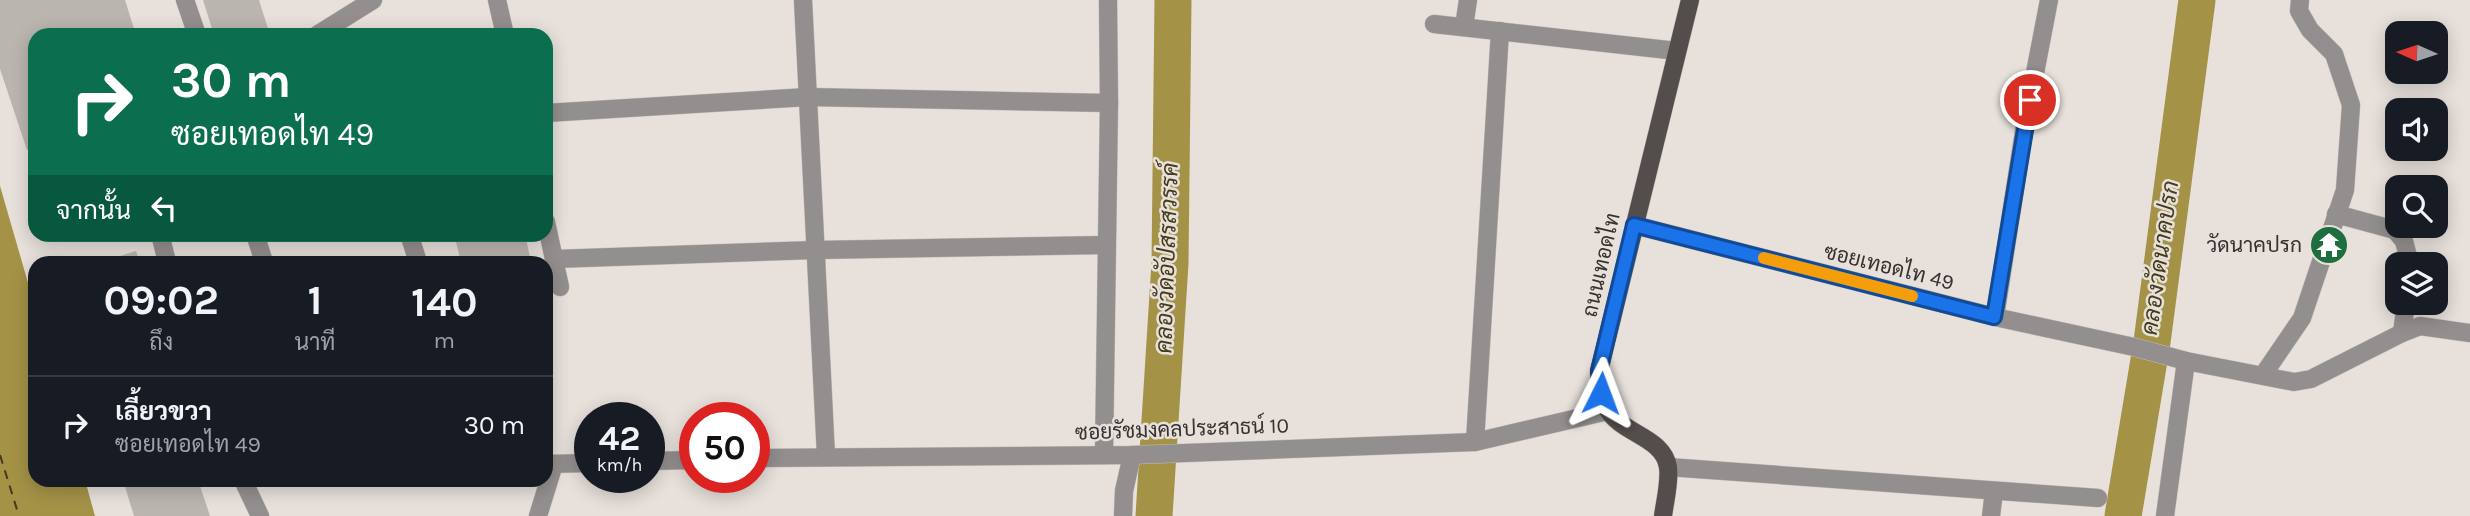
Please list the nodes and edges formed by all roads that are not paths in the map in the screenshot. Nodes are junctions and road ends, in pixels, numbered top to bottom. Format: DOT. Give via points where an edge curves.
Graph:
graph roads {
  1 [pos="185,0"];
  2 [pos="373,0"];
  3 [pos="497,0"];
  4 [pos="803,0"];
  5 [pos="1108,0"];
  6 [pos="1468,0"];
  7 [pos="1690,0"];
  8 [pos="2049,0"];
  9 [pos="2300,0"];
  10 [pos="1434,23"];
  11 [pos="1464,27"];
  12 [pos="195,28"];
  13 [pos="328,28"];
  14 [pos="503,28"];
  15 [pos="1500,31"];
  16 [pos="1677,51"];
  17 [pos="808,97"];
  18 [pos="1109,103"];
  19 [pos="553,113"];
  20 [pos="2336,214"];
  21 [pos="1634,225"];
  22 [pos="550,242"];
  23 [pos="1105,245"];
  24 [pos="816,250"];
  25 [pos="2407,252"];
  26 [pos="554,259"];
  27 [pos="560,287"];
  28 [pos="2404,315"];
  29 [pos="1994,317"];
  30 [pos="2402,333"];
  31 [pos="2470,333"];
  32 [pos="2186,361"];
  33 [pos="2263,375"];
  34 [pos="1608,411"];
  35 [pos="1475,442"];
  36 [pos="1104,455"];
  37 [pos="1139,455"];
  38 [pos="826,456"];
  39 [pos="770,458"];
  40 [pos="574,463"];
  41 [pos="553,464"];
  42 [pos="1668,467"];
  43 [pos="246,487"];
  44 [pos="545,487"];
  45 [pos="1994,491"];
  46 [pos="2098,498"];
  47 [pos="260,516"];
  48 [pos="538,516"];
  49 [pos="1123,516"];
  50 [pos="1663,516"];
  51 [pos="1991,516"];
  52 [pos="2165,516"];
  1 -- 12 [label="street"];
  2 -- 13 [label="street"];
  3 -- 14 [label="street"];
  4 -- 17 [label="street"];
  5 -- 18 [label="street"];
  6 -- 11 [label="street"];
  7 -- 16 [label="main road, ถนนเทอดไท"];
  8 -- 29 [label="street"];
  9 -- 20 [label="street" via="2299,11 2310,30 2334,54 2351,105 2345,190"];
  10 -- 11 [label="street"];
  11 -- 15 [label="street"];
  15 -- 16 [label="street"];
  15 -- 35 [label="street"];
  16 -- 21 [label="main road, ถนนเทอดไท"];
  17 -- 18 [label="street"];
  17 -- 19 [label="street"];
  17 -- 24 [label="street"];
  18 -- 23 [label="street"];
  20 -- 25 [label="street" via="2395,230"];
  20 -- 33 [label="street" via="2302,318"];
  21 -- 29 [label="street, ซอยเทอดไท 49"];
  21 -- 34 [label="main road, ถนนเทอดไท" via="1599,371"];
  22 -- 26 [label="street"];
  23 -- 24 [label="street"];
  23 -- 36 [label="street"];
  24 -- 26 [label="street"];
  24 -- 38 [label="street"];
  26 -- 27 [label="street"];
  28 -- 30 [label="street"];
  29 -- 32 [label="street, ซอยเทอดไท 49"];
  30 -- 31 [label="street, ซอยเทอดไท 49" via="2420,326"];
  30 -- 33 [label="street, ซอยเทอดไท 49" via="2311,379 2294,382"];
  32 -- 33 [label="street, ซอยเทอดไท 49"];
  32 -- 52 [label="street"];
  34 -- 35 [label="street, ซอยรัชมงคลประสาธน์ 10"];
  34 -- 42 [label="main road" via="1651,442"];
  35 -- 37 [label="street, ซอยรัชมงคลประสาธน์ 10"];
  36 -- 37 [label="street, ซอยรัชมงคลประสาธน์ 10"];
  36 -- 38 [label="street, ซอยรัชมงคลประสาธน์ 10"];
  37 -- 49 [label="street" via="1124,491"];
  38 -- 39 [label="street, ซอยรัชมงคลประสาธน์ 10"];
  40 -- 41 [label="street"];
  42 -- 45 [label="street"];
  42 -- 50 [label="main road"];
  43 -- 47 [label="street"];
  44 -- 48 [label="street"];
  45 -- 46 [label="street"];
  45 -- 51 [label="street"];
}
